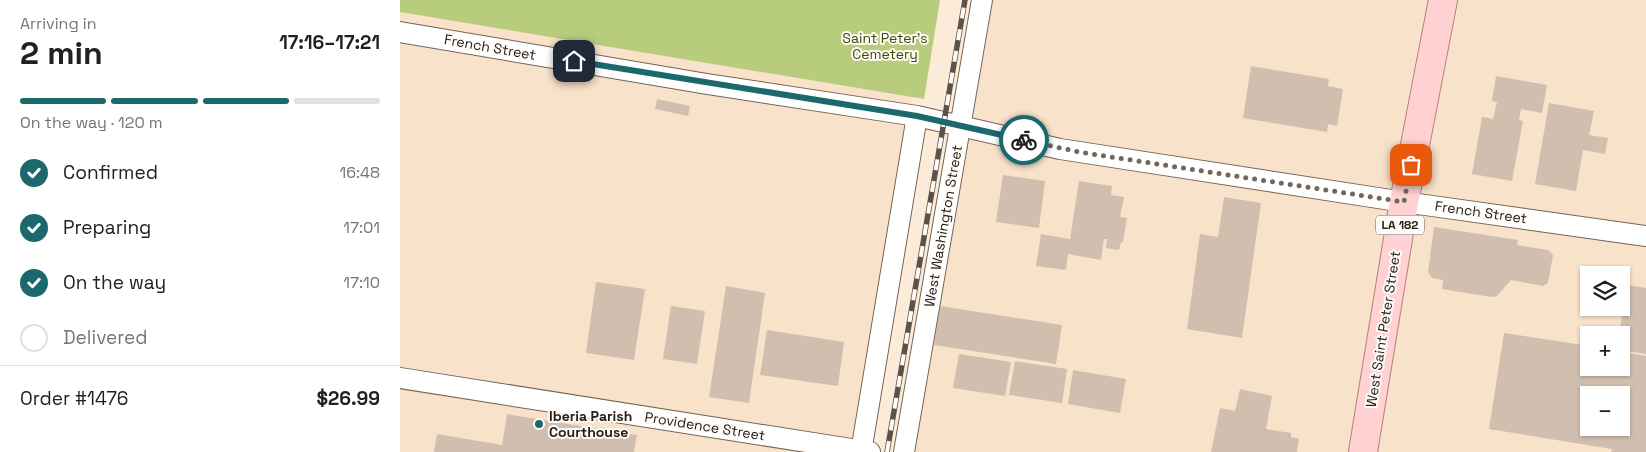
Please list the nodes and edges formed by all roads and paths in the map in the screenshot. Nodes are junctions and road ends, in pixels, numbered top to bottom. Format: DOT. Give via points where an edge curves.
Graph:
graph roads {
  1 [pos="982,0"];
  2 [pos="1443,0"];
  3 [pos="400,32"];
  4 [pos="917,116"];
  5 [pos="960,126"];
  6 [pos="1404,202"];
  7 [pos="1646,236"];
  8 [pos="400,378"];
  9 [pos="864,452"];
  10 [pos="904,452"];
  11 [pos="1363,452"];
  1 -- 5 [label="street, West Washington Street"];
  2 -- 6 [label="main road, West Saint Peter Street / LA 182"];
  3 -- 4 [label="street, French Street"];
  4 -- 5 [label="street, French Street"];
  4 -- 9 [label="street"];
  5 -- 6 [label="street, French Street" via="1060,148"];
  5 -- 10 [label="street, West Washington Street"];
  6 -- 7 [label="street, French Street"];
  6 -- 11 [label="main road, West Saint Peter Street / LA 182"];
  8 -- 9 [label="street, Providence Street"];
}
